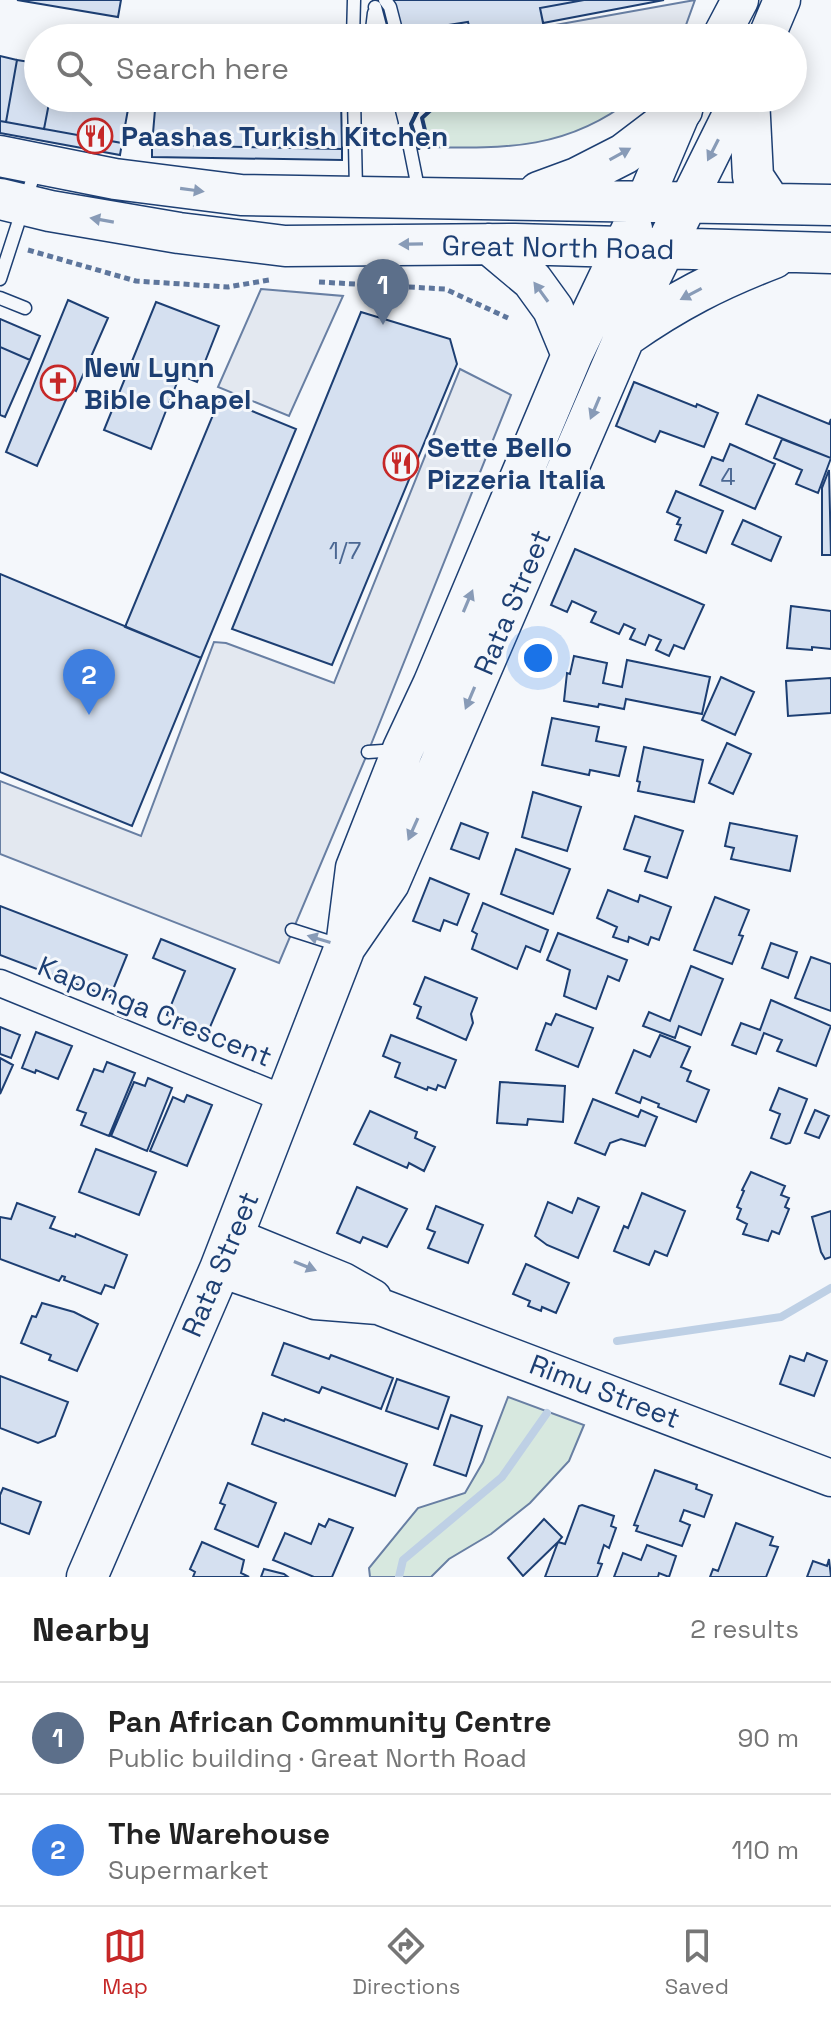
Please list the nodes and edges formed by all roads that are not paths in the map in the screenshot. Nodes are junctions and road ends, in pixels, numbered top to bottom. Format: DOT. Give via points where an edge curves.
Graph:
graph roads {
  1 [pos="354,0"];
  2 [pos="385,0"];
  3 [pos="740,0"];
  4 [pos="782,0"];
  5 [pos="353,24"];
  6 [pos="373,24"];
  7 [pos="379,24"];
  8 [pos="394,24"];
  9 [pos="727,24"];
  10 [pos="772,24"];
  11 [pos="354,112"];
  12 [pos="361,112"];
  13 [pos="402,112"];
  14 [pos="408,112"];
  15 [pos="675,112"];
  16 [pos="682,112"];
  17 [pos="732,112"];
  18 [pos="750,112"];
  19 [pos="405,123"];
  20 [pos="355,153"];
  21 [pos="19,160"];
  22 [pos="357,197"];
  23 [pos="419,197"];
  24 [pos="524,198"];
  25 [pos="12,202"];
  26 [pos="644,202"];
  27 [pos="687,203"];
  28 [pos="771,204"];
  29 [pos="831,205"];
  30 [pos="489,244"];
  31 [pos="623,249"];
  32 [pos="665,249"];
  33 [pos="788,252"];
  34 [pos="831,253"];
  35 [pos="0,279"];
  36 [pos="0,298"];
  37 [pos="25,308"];
  38 [pos="626,337"];
  39 [pos="572,355"];
  40 [pos="292,930"];
  41 [pos="345,947"];
  42 [pos="0,983"];
  43 [pos="285,1099"];
  44 [pos="227,1252"];
  45 [pos="831,1478"];
  46 [pos="87,1577"];
  1 -- 5 [label="lane"];
  2 -- 8 [label="lane"];
  3 -- 9 [label="street"];
  4 -- 10 [label="street"];
  6 -- 7 [label="lane" via="375,7"];
  11 -- 20 [label="lane"];
  12 -- 20 [label="lane"];
  13 -- 19 [label="lane"];
  14 -- 19 [label="lane"];
  24 -- 15 [label="main road, one-way" via="624,154"];
  16 -- 26 [label="street"];
  17 -- 27 [label="street, one-way"];
  18 -- 28 [label="main road" via="753,177"];
  19 -- 23 [label="lane"];
  20 -- 22 [label="lane"];
  21 -- 22 [label="main road, Great North Road, one-way" via="199,191"];
  21 -- 25 [label="lane"];
  22 -- 23 [label="main road, Great North Road"];
  23 -- 24 [label="main road, Great North Road"];
  24 -- 26 [label="main road, Great North Road"];
  30 -- 25 [label="main road, Great North Road, one-way" via="285,246 179,233"];
  25 -- 35 [label="lane" via="12,245"];
  26 -- 27 [label="main road, Great North Road"];
  26 -- 31 [label="main road, Rata Street"];
  27 -- 28 [label="main road, Great North Road"];
  27 -- 32 [label="main road, Rata Street"];
  28 -- 29 [label="main road, Great North Road"];
  30 -- 31 [label="main road, Great North Road"];
  39 -- 30 [label="main road, one-way" via="553,309 532,280"];
  31 -- 32 [label="main road, Great North Road"];
  31 -- 39 [label="main road, Rata Street"];
  32 -- 33 [label="main road, Great North Road"];
  32 -- 38 [label="main road, Rata Street"];
  33 -- 34 [label="main road, Great North Road"];
  33 -- 38 [label="main road, one-way" via="700,289"];
  36 -- 37 [label="lane"];
  38 -- 41 [label="main road, Rata Street, one-way" via="389,883"];
  41 -- 39 [label="main road, Rata Street, one-way" via="356,868 386,751 433,685"];
  41 -- 40 [label="lane, one-way"];
  41 -- 43 [label="main road, Rata Street"];
  42 -- 43 [label="street, Kaponga Crescent"];
  43 -- 44 [label="main road, Rata Street"];
  44 -- 45 [label="street, Rimu Street" via="343,1281 372,1296 378,1306"];
  44 -- 46 [label="main road, Rata Street"];
}
